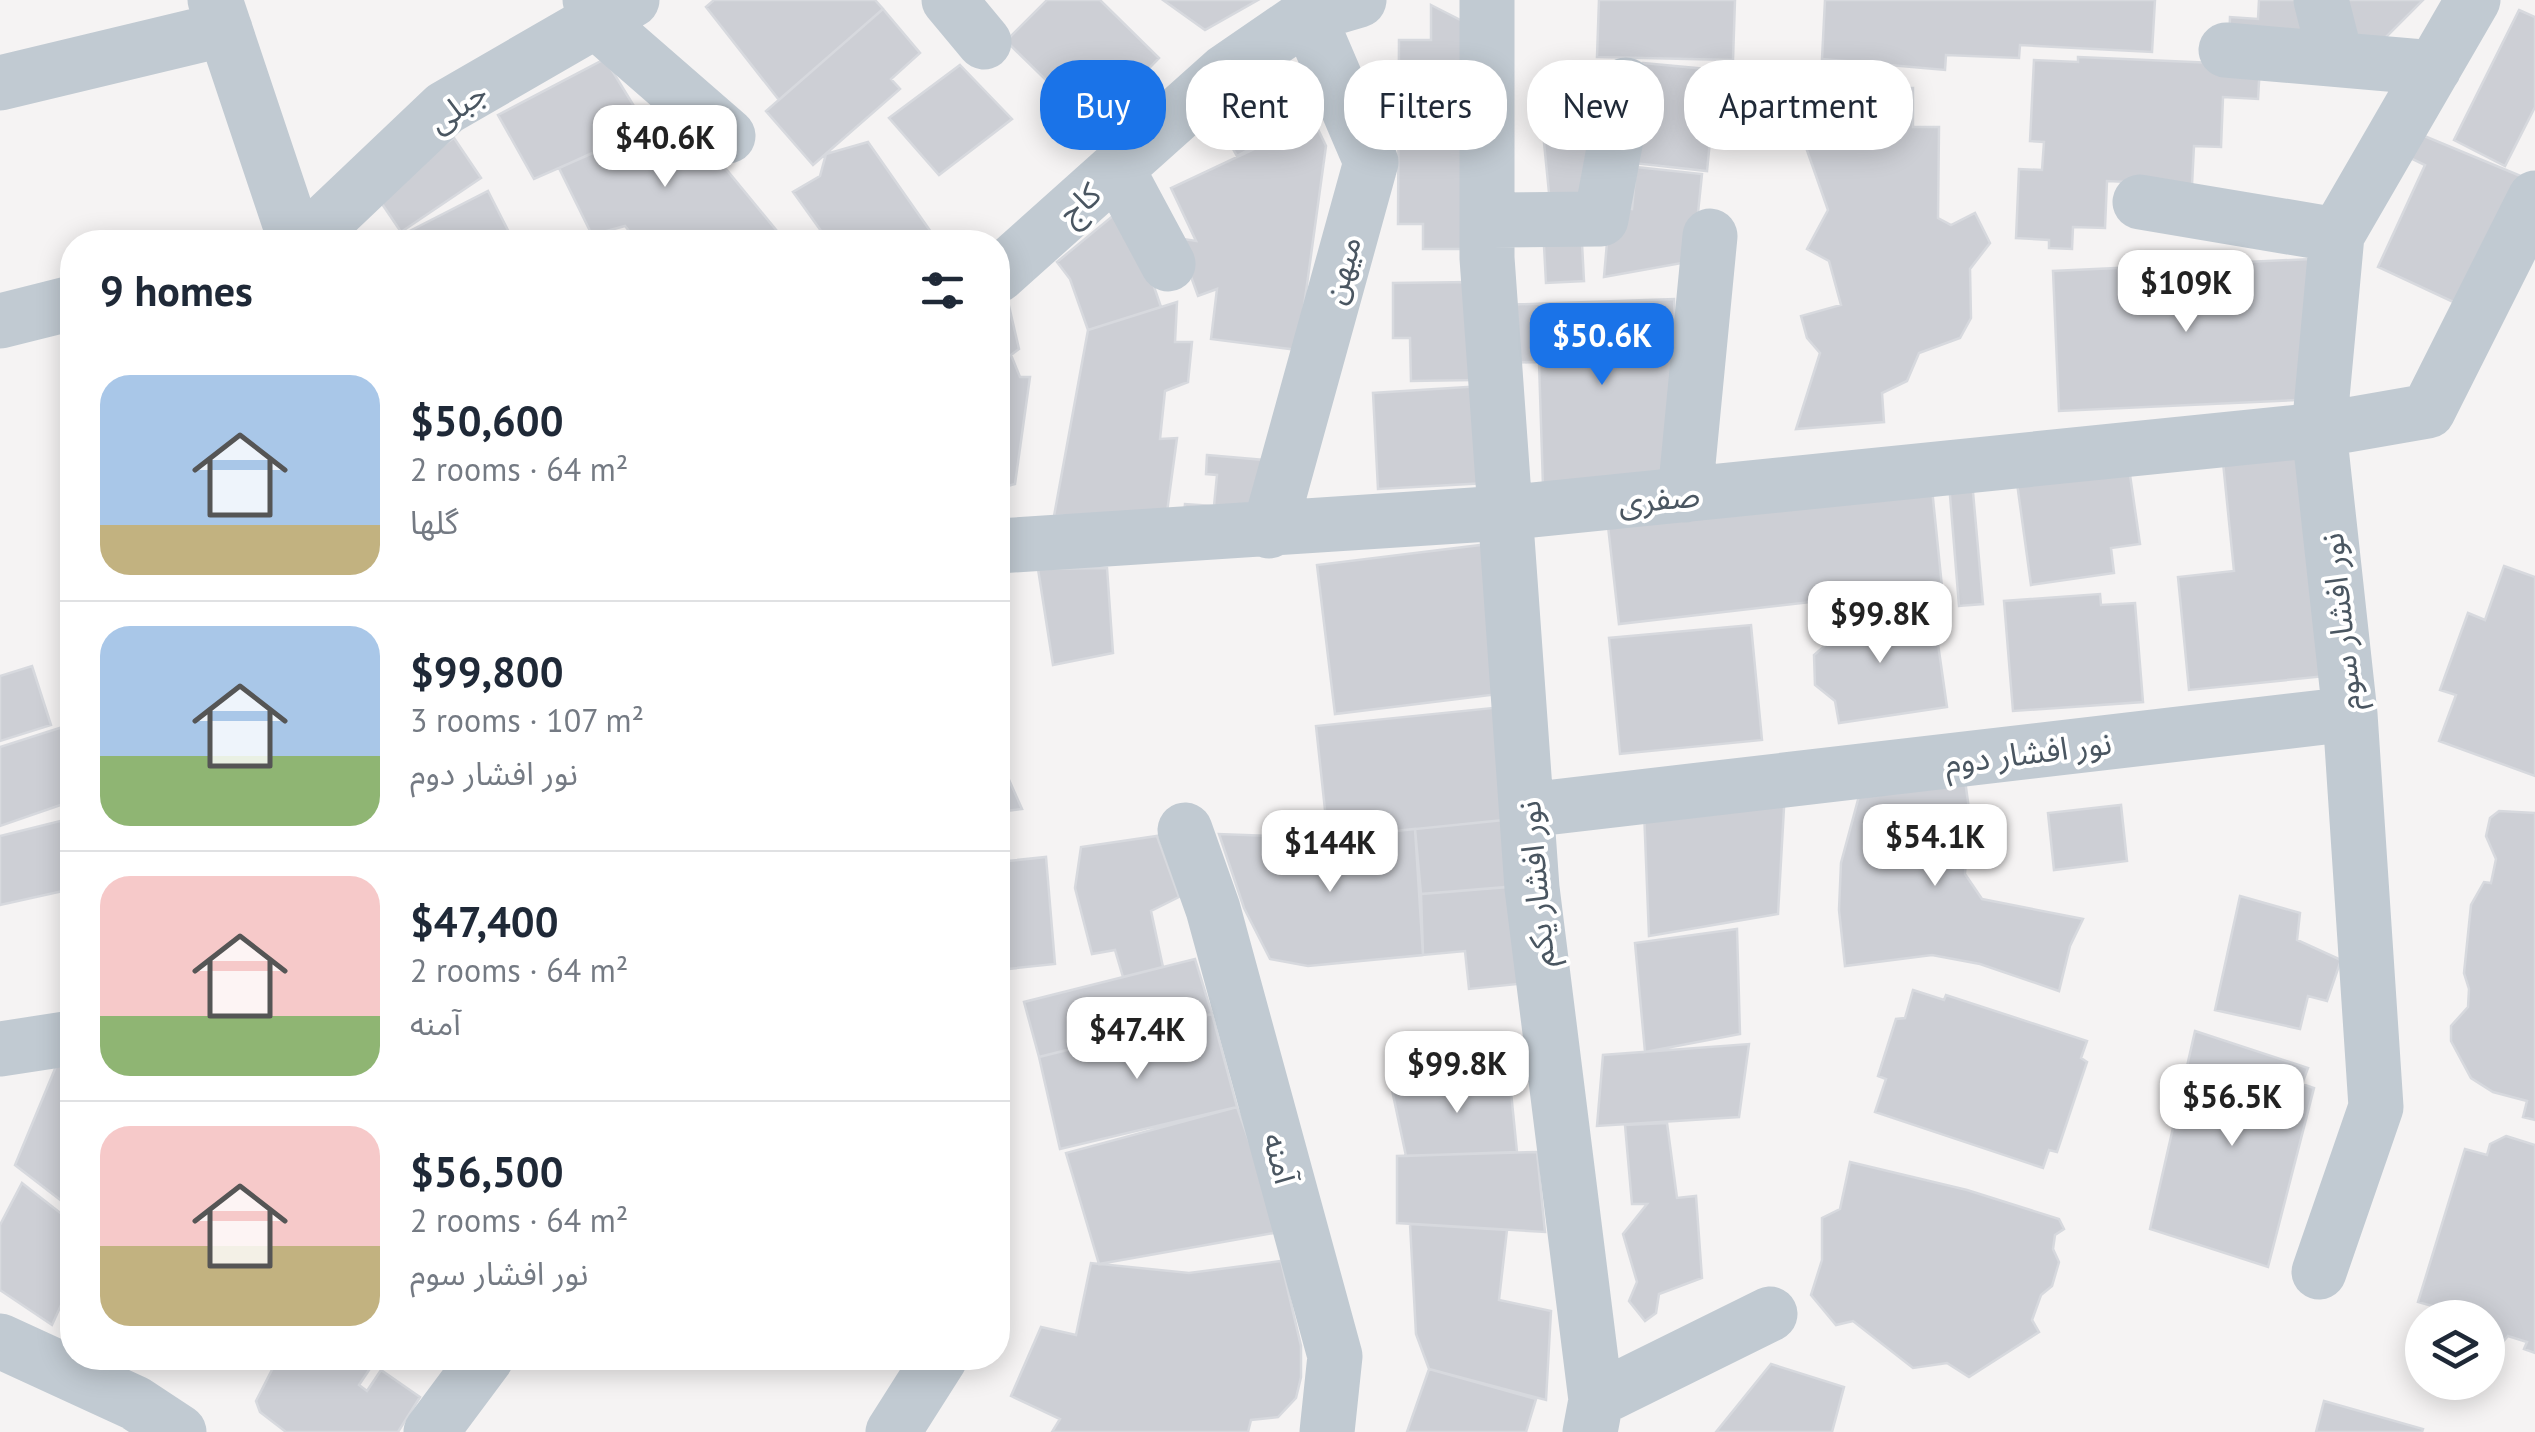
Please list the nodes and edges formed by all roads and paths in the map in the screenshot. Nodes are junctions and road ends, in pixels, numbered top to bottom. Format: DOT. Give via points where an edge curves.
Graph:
graph roads {
  1 [pos="949,0"];
  2 [pos="1487,0"];
  3 [pos="2321,0"];
  4 [pos="2473,0"];
  5 [pos="606,7"];
  6 [pos="1334,8"];
  7 [pos="220,14"];
  8 [pos="984,42"];
  9 [pos="2226,50"];
  10 [pos="2336,59"];
  11 [pos="2434,68"];
  12 [pos="0,83"];
  13 [pos="728,136"];
  14 [pos="1614,150"];
  15 [pos="1117,170"];
  16 [pos="2535,198"];
  17 [pos="2140,202"];
  18 [pos="1490,220"];
  19 [pos="296,230"];
  20 [pos="313,230"];
  21 [pos="2337,235"];
  22 [pos="1710,236"];
  23 [pos="1010,264"];
  24 [pos="1168,264"];
  25 [pos="60,307"];
  26 [pos="0,321"];
  27 [pos="2319,430"];
  28 [pos="1684,495"];
  29 [pos="1504,514"];
  30 [pos="1269,531"];
  31 [pos="1010,545"];
  32 [pos="2350,714"];
  33 [pos="1528,810"];
  34 [pos="1185,830"];
  35 [pos="60,1040"];
  36 [pos="0,1049"];
  37 [pos="2319,1272"];
  38 [pos="1770,1314"];
  39 [pos="0,1341"];
  40 [pos="60,1358"];
  41 [pos="477,1370"];
  42 [pos="932,1370"];
  43 [pos="114,1374"];
  44 [pos="1593,1416"];
  45 [pos="180,1432"];
  46 [pos="431,1432"];
  47 [pos="893,1432"];
  48 [pos="1327,1432"];
  1 -- 8 [label="street"];
  2 -- 18 [label="street, نور افشار یکم"];
  3 -- 10 [label="street"];
  4 -- 11 [label="street, نور افشار سوم"];
  5 -- 13 [label="street"];
  5 -- 20 [label="street, جبلی" via="445,108"];
  6 -- 15 [label="street, کاج" via="1225,72"];
  6 -- 30 [label="street, میهن" via="1371,162"];
  7 -- 12 [label="street"];
  7 -- 19 [label="street"];
  9 -- 10 [label="street"];
  10 -- 11 [label="street"];
  11 -- 21 [label="street, نور افشار سوم"];
  14 -- 18 [label="street" via="1601,219"];
  15 -- 23 [label="street, کاج"];
  15 -- 24 [label="street"];
  16 -- 27 [label="street, صفری" via="2428,411"];
  17 -- 21 [label="street"];
  18 -- 29 [label="street, نور افشار یکم"];
  21 -- 27 [label="street, نور افشار سوم"];
  22 -- 28 [label="street"];
  25 -- 26 [label="street"];
  27 -- 28 [label="street, صفری"];
  27 -- 32 [label="street, نور افشار سوم"];
  28 -- 29 [label="street, صفری"];
  29 -- 30 [label="street, صفری"];
  29 -- 33 [label="street, نور افشار یکم"];
  30 -- 31 [label="street, صفری"];
  32 -- 33 [label="street, نور افشار دوم"];
  32 -- 37 [label="street, نور افشار سوم" via="2376,1107"];
  33 -- 44 [label="street, نور افشار یکم"];
  34 -- 48 [label="street, آمنه" via="1213,909 1335,1356"];
  35 -- 36 [label="street"];
  38 -- 44 [label="street"];
  39 -- 40 [label="street"];
  41 -- 46 [label="street"];
  42 -- 47 [label="street"];
  43 -- 45 [label="street"];
}
